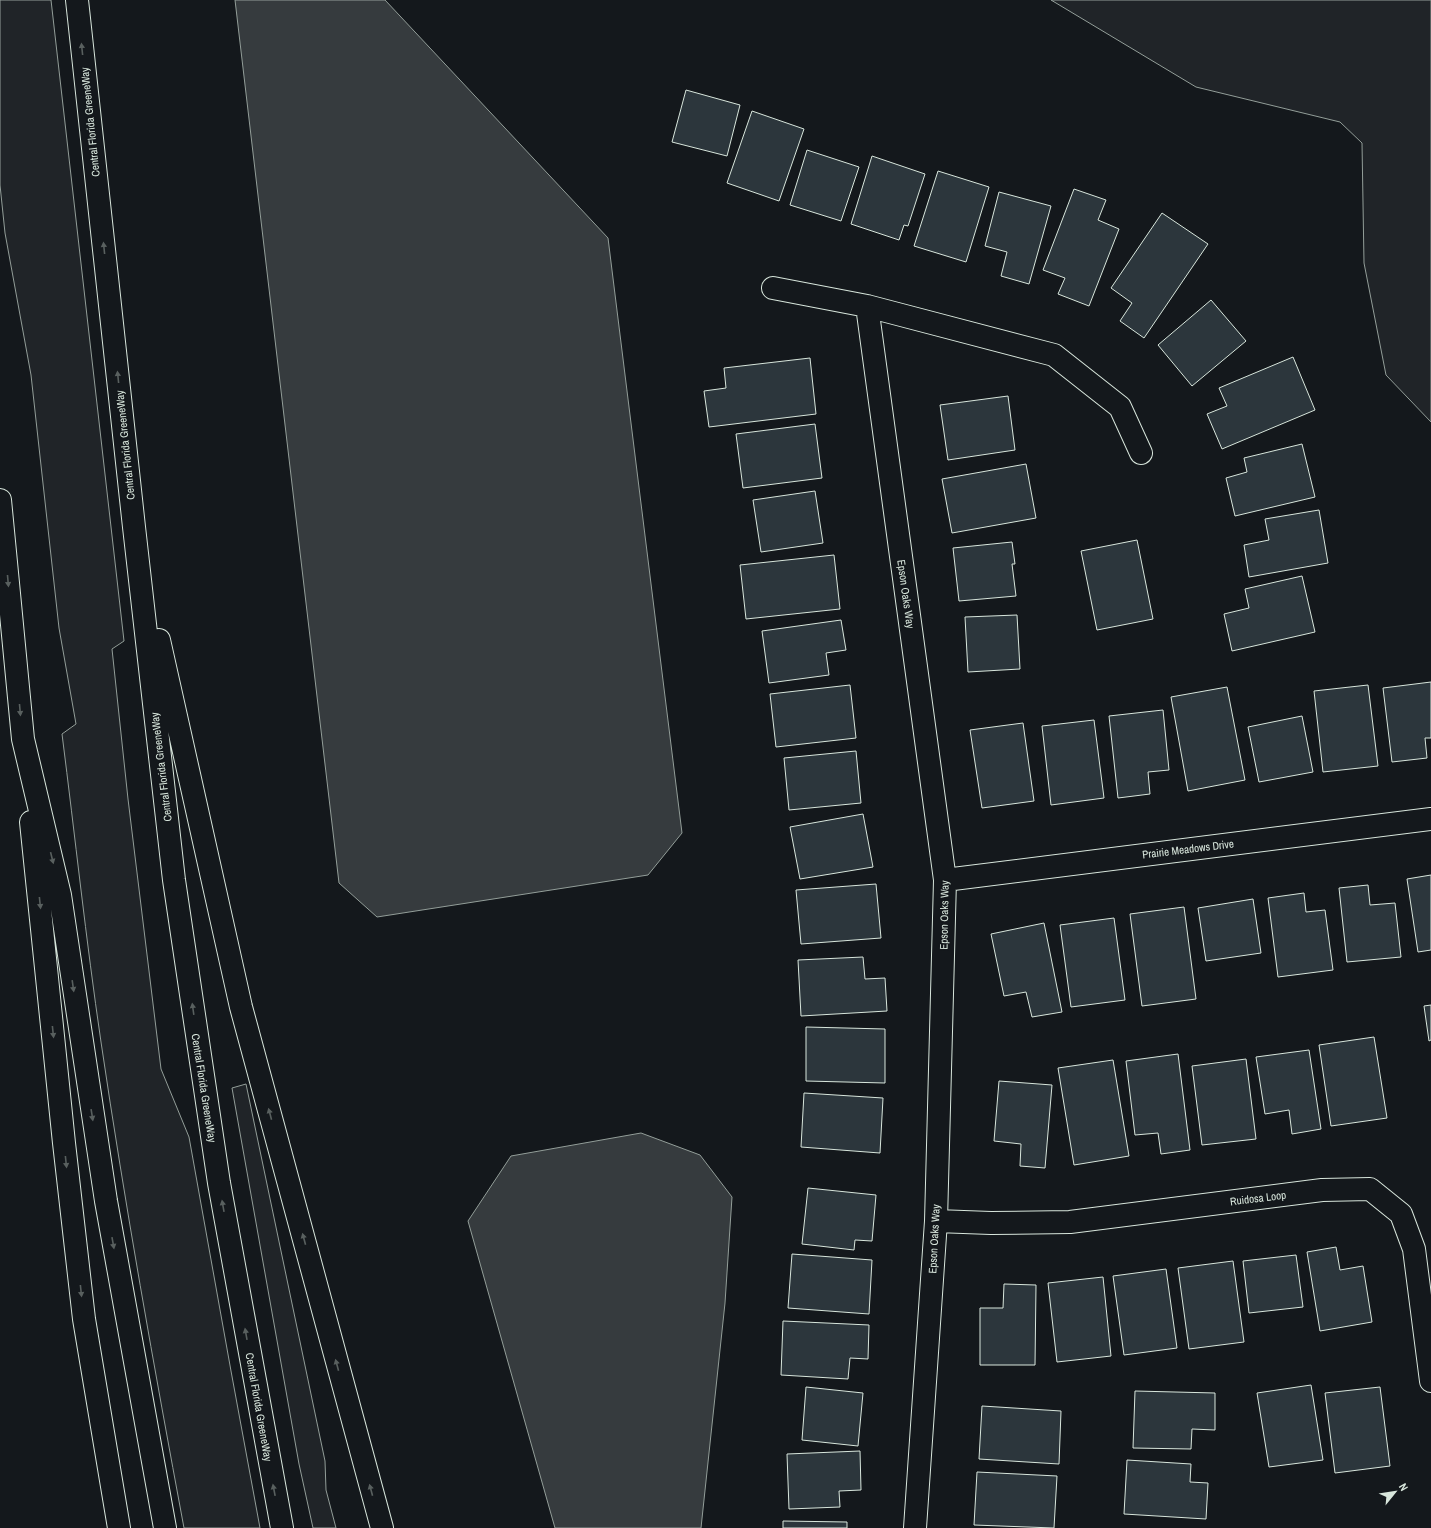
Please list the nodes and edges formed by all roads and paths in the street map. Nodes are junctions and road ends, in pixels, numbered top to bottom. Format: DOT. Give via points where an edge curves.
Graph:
graph roads {
  1 [pos="77,0"];
  2 [pos="773,288"];
  3 [pos="867,306"];
  4 [pos="1142,453"];
  5 [pos="0,500"];
  6 [pos="134,527"];
  7 [pos="23,739"];
  8 [pos="1431,819"];
  9 [pos="945,880"];
  10 [pos="936,1221"];
  11 [pos="1431,1381"];
  12 [pos="119,1528"];
  13 [pos="164,1528"];
  14 [pos="282,1528"];
  15 [pos="382,1528"];
  16 [pos="915,1528"];
  6 -- 1 [label="main road, Central Florida GreeneWay, one-way"];
  2 -- 3 [label="main road"];
  3 -- 4 [label="main road" via="1054,355 1120,407"];
  3 -- 9 [label="main road, Epson Oaks Way"];
  5 -- 7 [label="main road, one-way"];
  14 -- 6 [label="main road, Central Florida GreeneWay, one-way" via="222,1198 196,1030 174,880"];
  15 -- 6 [label="main road, one-way" via="241,1006"];
  7 -- 12 [label="main road, one-way" via="84,1319"];
  7 -- 13 [label="main road, one-way" via="60,895 106,1201"];
  8 -- 9 [label="main road, Prairie Meadows Drive"];
  9 -- 10 [label="main road, Epson Oaks Way"];
  10 -- 11 [label="main road, Ruidosa Loop" via="1070,1222 1322,1190 1370,1189 1401,1214 1414,1248"];
  10 -- 16 [label="main road, Epson Oaks Way"];
}
